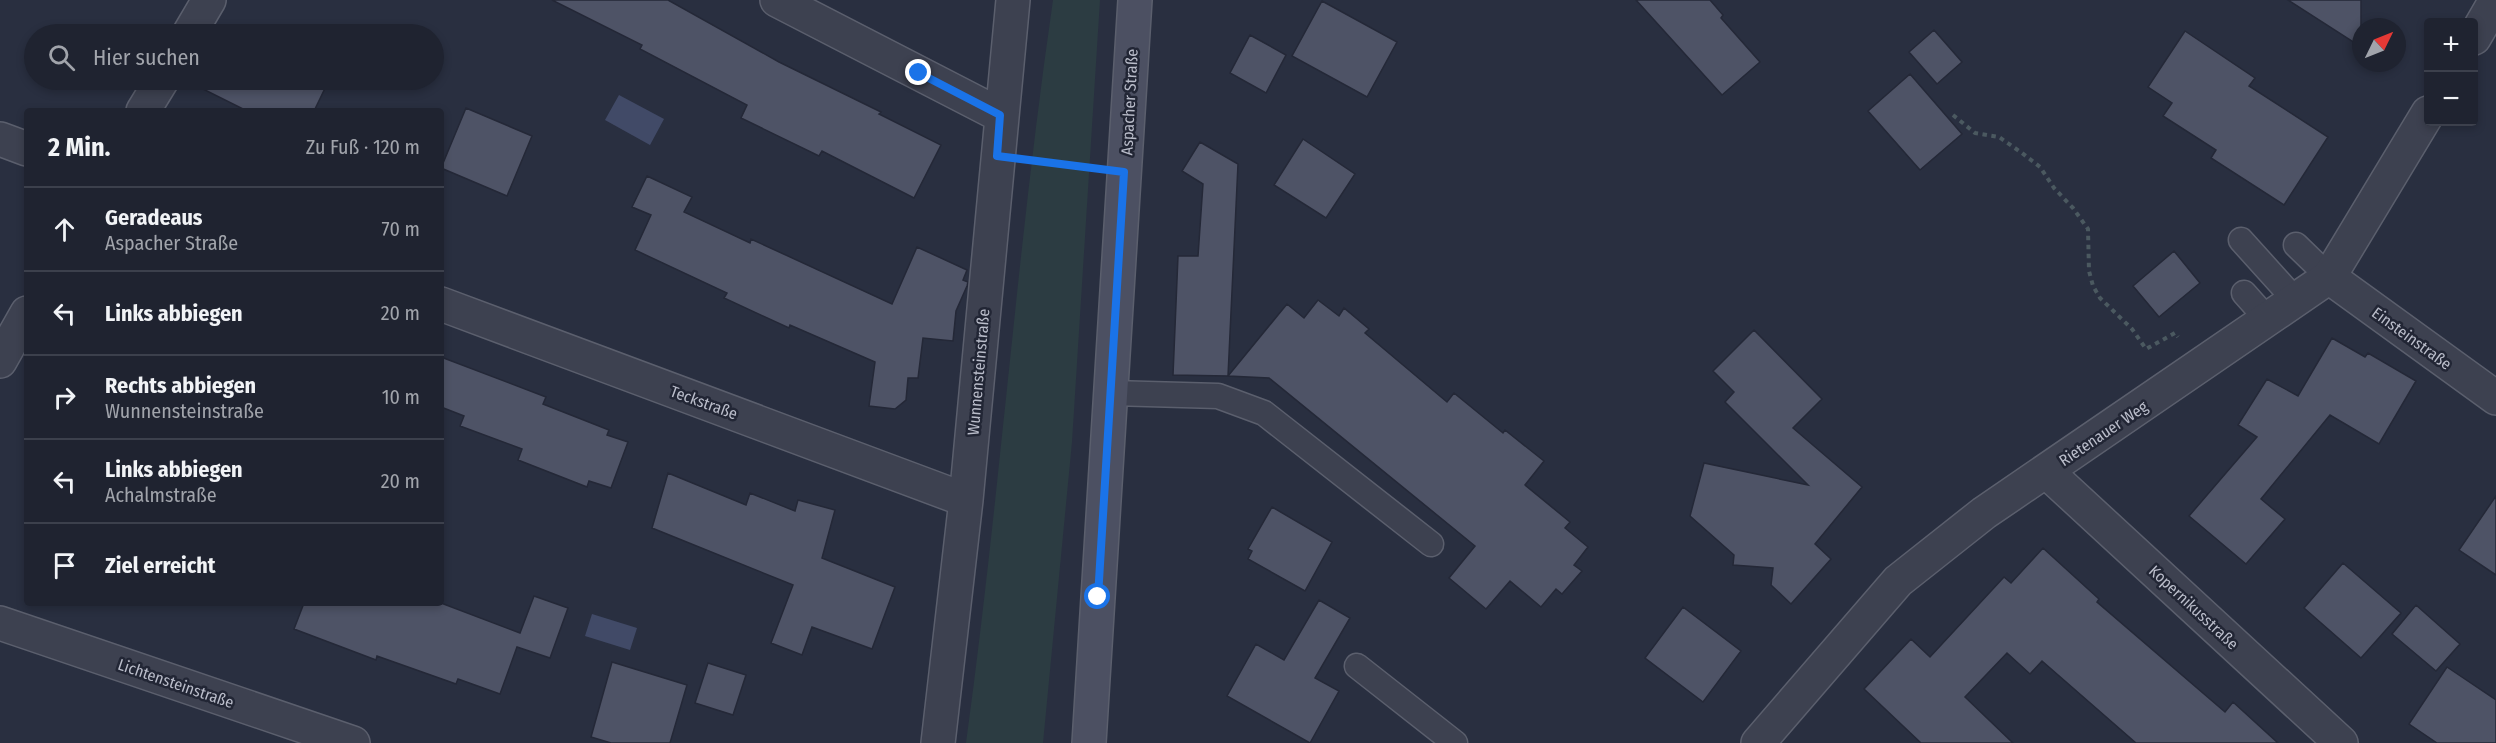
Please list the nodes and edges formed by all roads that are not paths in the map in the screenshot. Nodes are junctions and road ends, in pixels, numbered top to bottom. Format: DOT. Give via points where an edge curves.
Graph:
graph roads {
  1 [pos="209,0"];
  2 [pos="777,0"];
  3 [pos="1013,0"];
  4 [pos="1135,0"];
  5 [pos="2496,0"];
  6 [pos="195,24"];
  7 [pos="2478,31"];
  8 [pos="156,90"];
  9 [pos="145,108"];
  10 [pos="2422,113"];
  11 [pos="1000,115"];
  12 [pos="0,139"];
  13 [pos="24,148"];
  14 [pos="2241,240"];
  15 [pos="2296,245"];
  16 [pos="2329,277"];
  17 [pos="2244,293"];
  18 [pos="2295,301"];
  19 [pos="444,305"];
  20 [pos="24,318"];
  21 [pos="2268,320"];
  22 [pos="0,361"];
  23 [pos="1112,393"];
  24 [pos="2496,398"];
  25 [pos="2047,472"];
  26 [pos="966,500"];
  27 [pos="1431,544"];
  28 [pos="0,622"];
  29 [pos="1357,666"];
  30 [pos="1769,738"];
  31 [pos="353,743"];
  32 [pos="938,743"];
  33 [pos="1089,743"];
  34 [pos="1455,743"];
  35 [pos="2342,743"];
  1 -- 6 [label="street"];
  2 -- 11 [label="street"];
  3 -- 11 [label="street, Wunnensteinstraße"];
  4 -- 23 [label="street, Aspacher Straße"];
  5 -- 7 [label="street"];
  8 -- 9 [label="street"];
  10 -- 16 [label="street, Rietenauer Weg"];
  11 -- 26 [label="street, Wunnensteinstraße"];
  12 -- 13 [label="street"];
  14 -- 18 [label="lane"];
  15 -- 16 [label="lane"];
  16 -- 18 [label="street, Rietenauer Weg"];
  16 -- 24 [label="street, Einsteinstraße"];
  17 -- 21 [label="lane"];
  18 -- 21 [label="street, Rietenauer Weg"];
  19 -- 26 [label="street, Teckstraße"];
  20 -- 22 [label="street"];
  21 -- 25 [label="street, Rietenauer Weg"];
  23 -- 27 [label="lane" via="1218,396 1264,413"];
  23 -- 33 [label="street, Aspacher Straße"];
  25 -- 30 [label="street, Rietenauer Weg" via="1984,513 1898,581"];
  25 -- 35 [label="street, Kopernikusstraße"];
  26 -- 32 [label="street, Wunnensteinstraße"];
  28 -- 31 [label="street, Lichtensteinstraße"];
  29 -- 34 [label="lane"];
}
